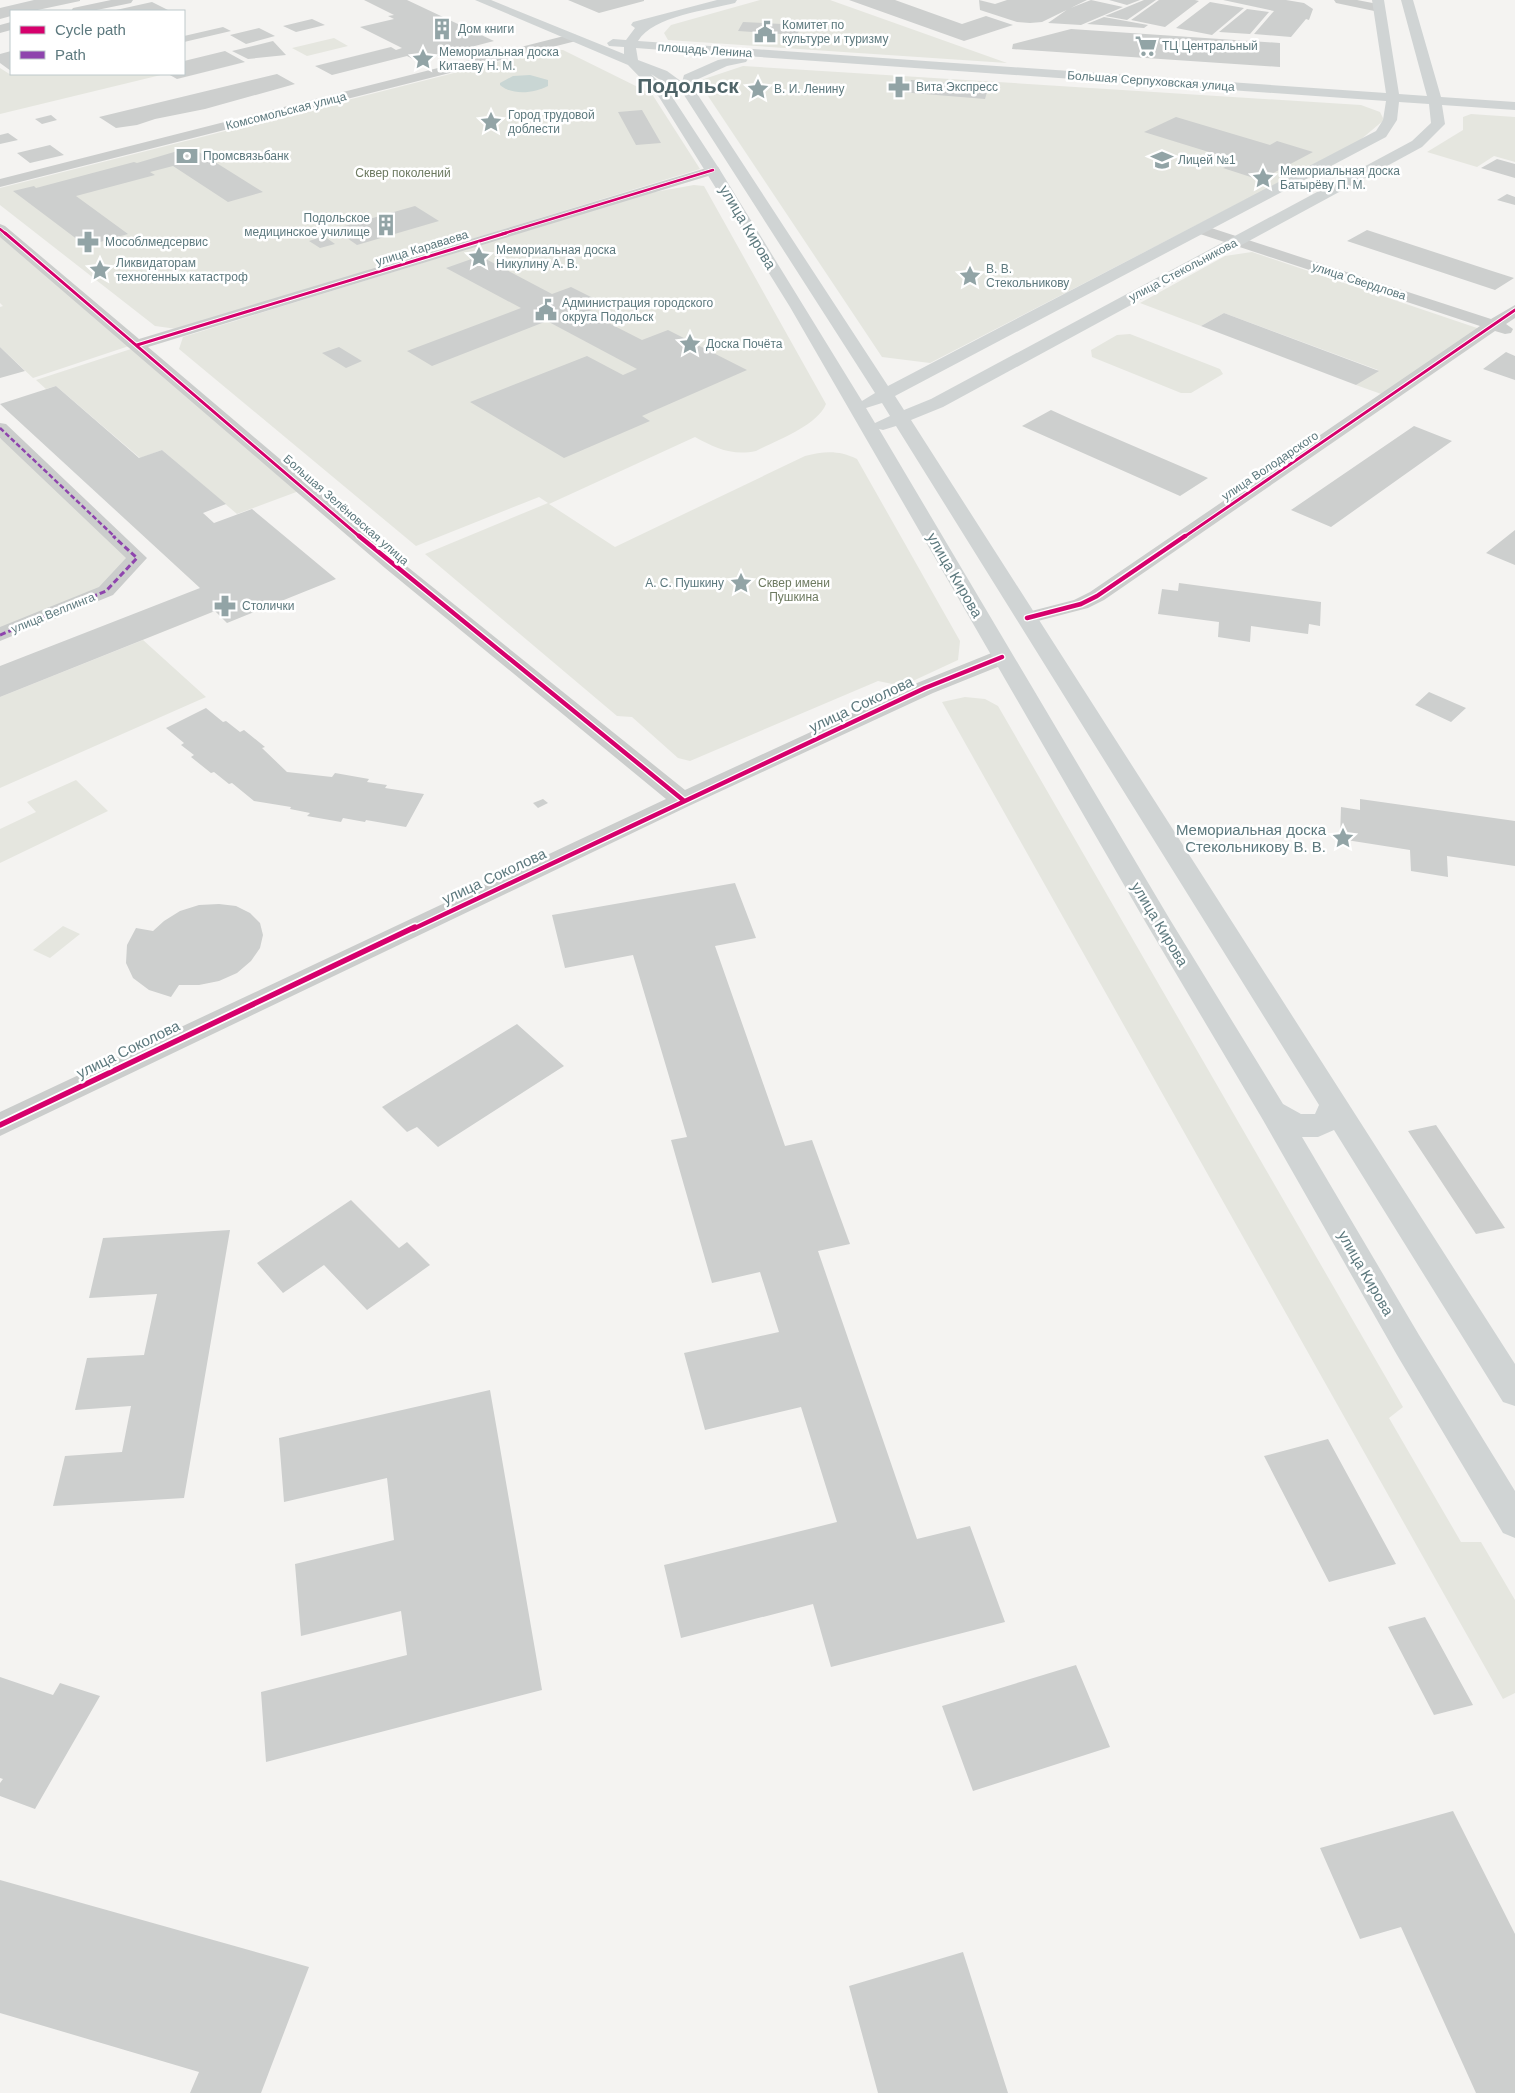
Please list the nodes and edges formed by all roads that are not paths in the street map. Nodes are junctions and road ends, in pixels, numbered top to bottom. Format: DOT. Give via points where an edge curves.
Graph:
graph roads {
  1 [pos="126,0"];
  2 [pos="481,0"];
  3 [pos="731,0"];
  4 [pos="1340,0"];
  5 [pos="1407,0"];
  6 [pos="1378,4"];
  7 [pos="81,10"];
  8 [pos="654,21"];
  9 [pos="629,27"];
  10 [pos="600,33"];
  11 [pos="572,38"];
  12 [pos="630,44"];
  13 [pos="788,56"];
  14 [pos="633,64"];
  15 [pos="688,92"];
  16 [pos="1393,97"];
  17 [pos="1435,100"];
  18 [pos="1515,106"];
  19 [pos="713,170"];
  20 [pos="0,184"];
  21 [pos="0,229"];
  22 [pos="1202,230"];
  23 [pos="1236,242"];
  24 [pos="1515,310"];
  25 [pos="1493,325"];
  26 [pos="1515,332"];
  27 [pos="137,345"];
  28 [pos="885,394"];
  29 [pos="856,410"];
  30 [pos="901,419"];
  31 [pos="0,428"];
  32 [pos="869,430"];
  33 [pos="1027,618"];
  34 [pos="0,635"];
  35 [pos="1023,651"];
  36 [pos="683,800"];
  37 [pos="1333,1104"];
  38 [pos="1273,1112"];
  39 [pos="0,1125"];
  40 [pos="1515,1392"];
  41 [pos="1515,1522"];
  1 -- 7 [label="street"];
  2 -- 11 [label="main road"];
  3 -- 8 [label="main road"];
  4 -- 6 [label="street"];
  5 -- 17 [label="main road"];
  6 -- 16 [label="main road"];
  8 -- 9 [label="main road"];
  8 -- 12 [label="main road" via="640,28"];
  10 -- 11 [label="main road"];
  11 -- 12 [label="main road, площадь Ленина"];
  11 -- 14 [label="main road"];
  11 -- 20 [label="street, Комсомольская улица"];
  12 -- 13 [label="main road, площадь Ленина"];
  12 -- 14 [label="main road"];
  13 -- 15 [label="main road, площадь Ленина" via="740,59 717,66 689,78"];
  13 -- 16 [label="main road, Большая Серпуховская улица"];
  14 -- 15 [label="main road, улица Кирова" via="662,74"];
  14 -- 19 [label="main road, улица Кирова" via="664,95"];
  15 -- 28 [label="main road, улица Кирова"];
  16 -- 17 [label="main road, Большая Серпуховская улица"];
  16 -- 22 [label="main road, улица Стекольникова" via="1390,120 1381,134"];
  17 -- 18 [label="main road, Большая Серпуховская улица"];
  17 -- 23 [label="main road, улица Стекольникова" via="1438,124 1417,144"];
  19 -- 27 [label="street, улица Караваева"];
  19 -- 29 [label="main road, улица Кирова"];
  21 -- 27 [label="street, Большая Зелёновская улица"];
  22 -- 23 [label="street, улица Свердлова"];
  22 -- 28 [label="main road, улица Стекольникова"];
  23 -- 25 [label="street, улица Свердлова"];
  23 -- 30 [label="main road, улица Стекольникова" via="937,403"];
  24 -- 25 [label="street, улица Володарского"];
  25 -- 26 [label="street, улица Свердлова"];
  25 -- 33 [label="street, улица Володарского" via="1097,596 1081,604"];
  27 -- 36 [label="street, Большая Зелёновская улица" via="392,564"];
  28 -- 29 [label="main road, улица Стекольникова"];
  28 -- 30 [label="main road, улица Кирова"];
  28 -- 32 [label="main road"];
  29 -- 32 [label="main road, улица Кирова"];
  30 -- 32 [label="main road, улица Стекольникова"];
  30 -- 33 [label="main road, улица Кирова"];
  31 -- 34 [label="street, улица Веллинга" via="137,558 106,591"];
  32 -- 35 [label="main road, улица Кирова"];
  33 -- 35 [label="main road, улица Кирова"];
  35 -- 36 [label="street, улица Соколова" via="924,688"];
  35 -- 37 [label="main road, улица Кирова"];
  35 -- 38 [label="main road, улица Кирова"];
  36 -- 39 [label="street, улица Соколова"];
  37 -- 38 [label="main road" via="1332,1114 1313,1127 1284,1121"];
  37 -- 40 [label="main road, улица Кирова"];
  38 -- 41 [label="main road, улица Кирова"];
}
